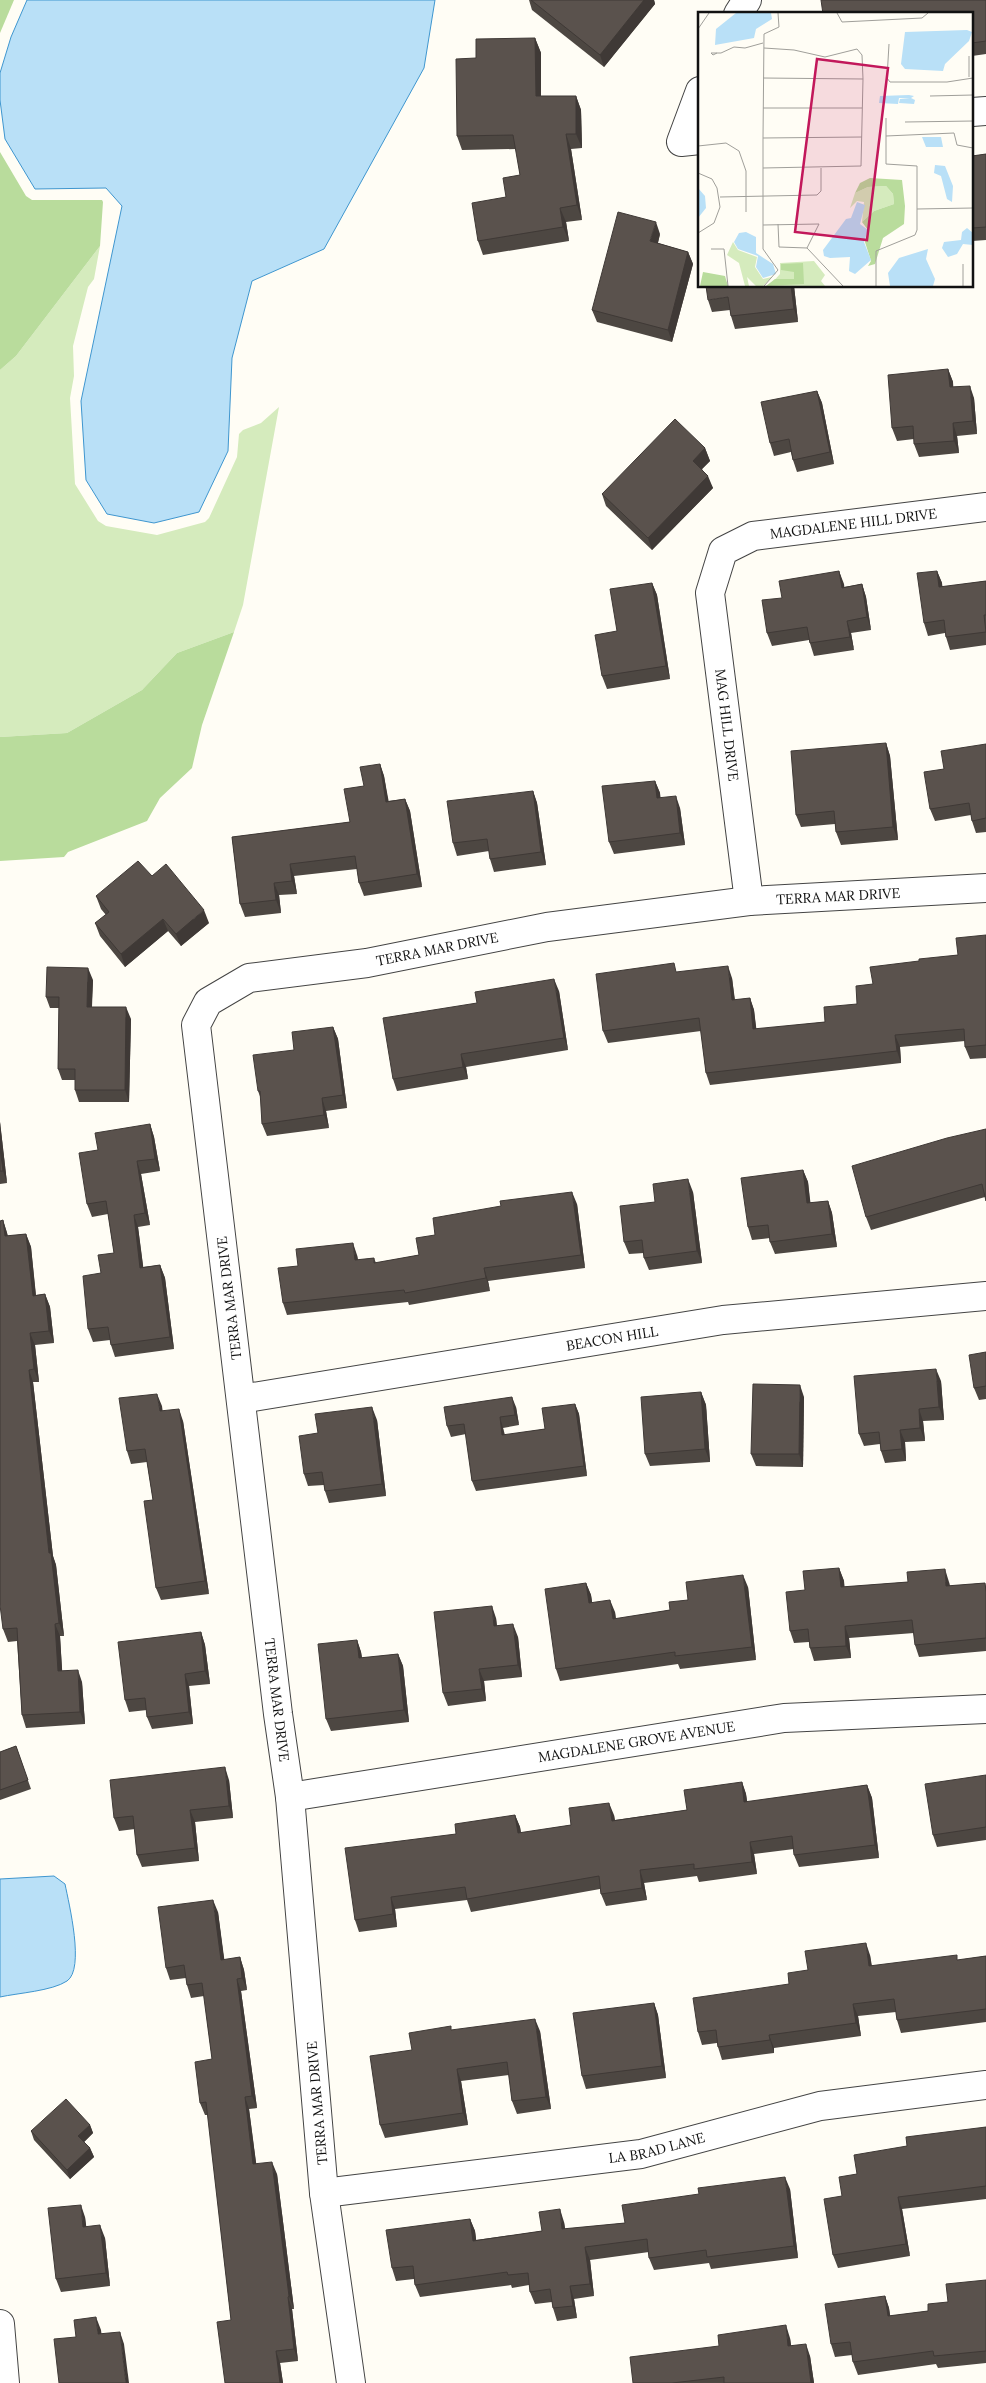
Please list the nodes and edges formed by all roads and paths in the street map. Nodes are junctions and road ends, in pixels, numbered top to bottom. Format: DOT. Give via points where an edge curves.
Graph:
graph roads {
  1 [pos="747,0"];
  2 [pos="739,12"];
  3 [pos="698,96"];
  4 [pos="698,140"];
  5 [pos="986,507"];
  6 [pos="723,551"];
  7 [pos="986,888"];
  8 [pos="749,901"];
  9 [pos="986,1296"];
  10 [pos="241,1399"];
  11 [pos="986,1709"];
  12 [pos="290,1798"];
  13 [pos="986,2085"];
  14 [pos="324,2193"];
  15 [pos="0,2324"];
  16 [pos="5,2383"];
  17 [pos="351,2383"];
  1 -- 2 [label="street"];
  3 -- 4 [label="street" via="682,142"];
  5 -- 6 [label="street, MAGDALENE HILL DRIVE" via="752,536"];
  6 -- 8 [label="street, MAG HILL DRIVE" via="710,592"];
  7 -- 8 [label="street, TERRA MAR DRIVE"];
  8 -- 10 [label="street, TERRA MAR DRIVE" via="547,927 368,964 249,978 208,1002 196,1025"];
  9 -- 10 [label="street, BEACON HILL" via="723,1320"];
  10 -- 12 [label="street, TERRA MAR DRIVE"];
  11 -- 12 [label="street, MAGDALENE GROVE AVENUE" via="784,1718"];
  12 -- 14 [label="street, TERRA MAR DRIVE"];
  13 -- 14 [label="street, LA BRAD LANE" via="820,2106 641,2154"];
  14 -- 17 [label="street, TERRA MAR DRIVE"];
  15 -- 16 [label="street"];
}
